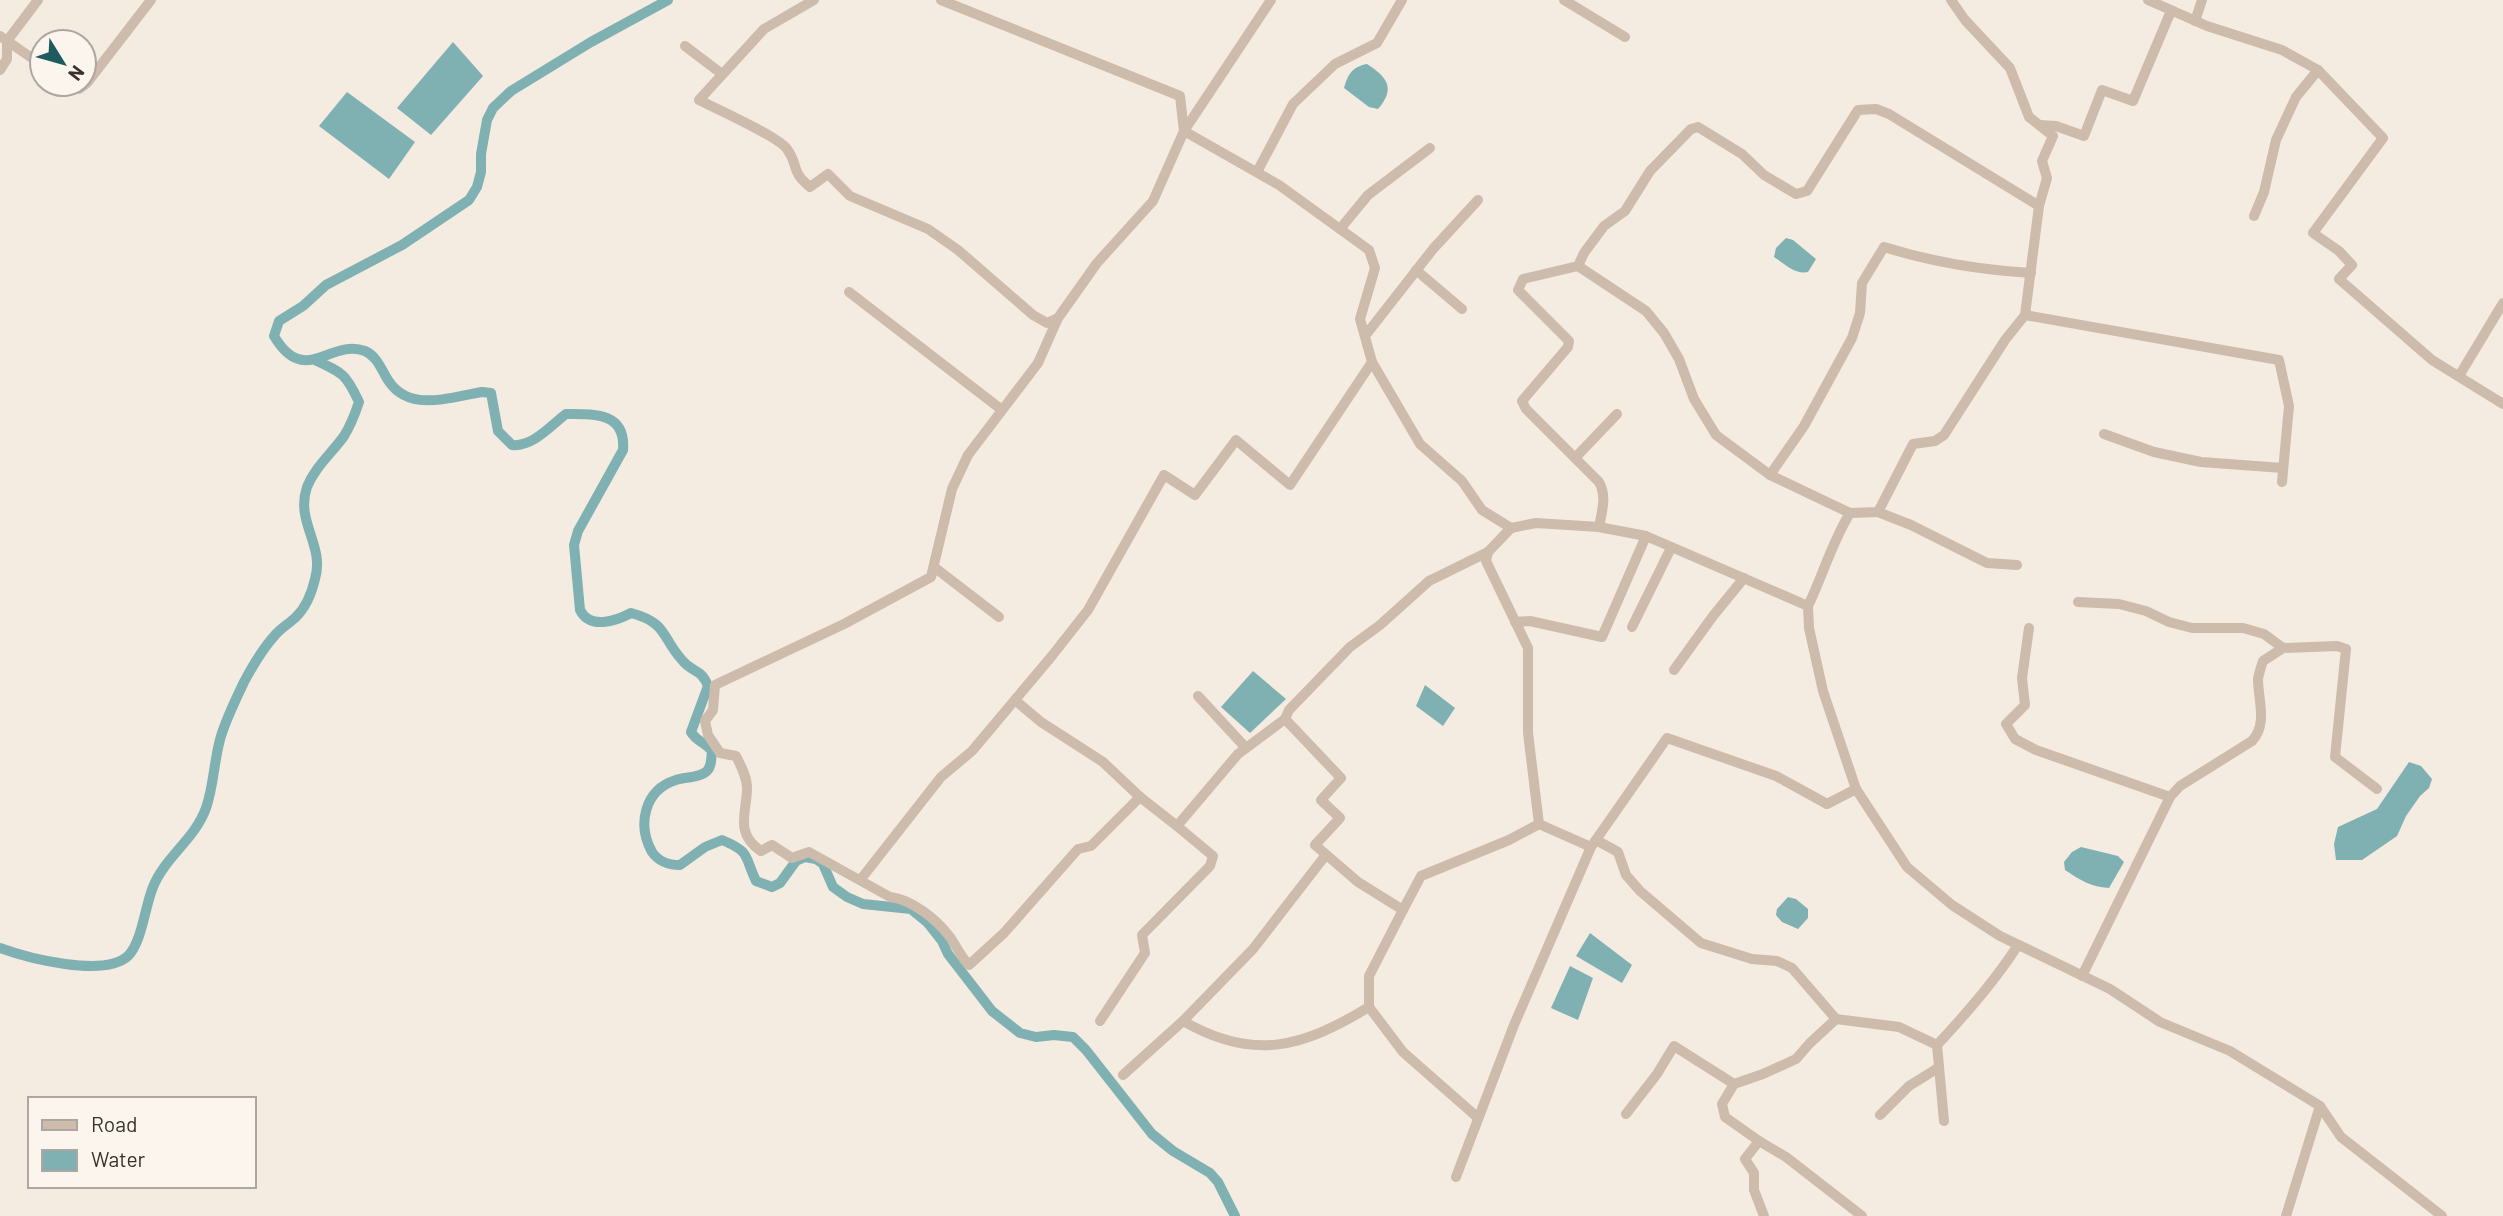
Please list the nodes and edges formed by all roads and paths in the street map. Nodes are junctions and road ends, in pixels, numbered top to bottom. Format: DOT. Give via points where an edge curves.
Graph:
graph roads {
  1 [pos="38,0"];
  2 [pos="151,0"];
  3 [pos="814,0"];
  4 [pos="941,0"];
  5 [pos="1271,0"];
  6 [pos="1402,0"];
  7 [pos="1563,0"];
  8 [pos="1951,0"];
  9 [pos="2148,0"];
  10 [pos="2202,0"];
  11 [pos="2171,11"];
  12 [pos="2195,21"];
  13 [pos="1625,37"];
  14 [pos="3,38"];
  15 [pos="685,46"];
  16 [pos="28,55"];
  17 [pos="98,69"];
  18 [pos="0,70"];
  19 [pos="2318,70"];
  20 [pos="722,74"];
  21 [pos="2039,125"];
  22 [pos="1184,131"];
  23 [pos="1430,148"];
  24 [pos="1257,173"];
  25 [pos="1478,200"];
  26 [pos="2039,206"];
  27 [pos="2254,216"];
  28 [pos="1340,229"];
  29 [pos="1578,266"];
  30 [pos="1416,270"];
  31 [pos="2031,273"];
  32 [pos="849,292"];
  33 [pos="2503,303"];
  34 [pos="1462,309"];
  35 [pos="2025,314"];
  36 [pos="1058,318"];
  37 [pos="1365,336"];
  38 [pos="1372,362"];
  39 [pos="2459,376"];
  40 [pos="2503,404"];
  41 [pos="1002,410"];
  42 [pos="1617,414"];
  43 [pos="2104,434"];
  44 [pos="1575,458"];
  45 [pos="2283,468"];
  46 [pos="1770,475"];
  47 [pos="2282,482"];
  48 [pos="1878,512"];
  49 [pos="1850,513"];
  50 [pos="1599,527"];
  51 [pos="1511,528"];
  52 [pos="1646,536"];
  53 [pos="1671,548"];
  54 [pos="1488,552"];
  55 [pos="2017,565"];
  56 [pos="934,567"];
  57 [pos="1744,578"];
  58 [pos="2078,602"];
  59 [pos="1808,606"];
  60 [pos="999,617"];
  61 [pos="1515,622"];
  62 [pos="1632,627"];
  63 [pos="2029,628"];
  64 [pos="2283,648"];
  65 [pos="1674,670"];
  66 [pos="1198,696"];
  67 [pos="1015,700"];
  68 [pos="1285,719"];
  69 [pos="1246,748"];
  70 [pos="1856,789"];
  71 [pos="2377,789"];
  72 [pos="1140,797"];
  73 [pos="2170,797"];
  74 [pos="1539,824"];
  75 [pos="1177,826"];
  76 [pos="1594,844"];
  77 [pos="1325,856"];
  78 [pos="861,879"];
  79 [pos="1404,910"];
  80 [pos="2018,945"];
  81 [pos="2082,976"];
  82 [pos="1369,1007"];
  83 [pos="1836,1019"];
  84 [pos="1100,1021"];
  85 [pos="1183,1021"];
  86 [pos="1937,1045"];
  87 [pos="1938,1068"];
  88 [pos="1123,1075"];
  89 [pos="1734,1083"];
  90 [pos="2320,1106"];
  91 [pos="1626,1114"];
  92 [pos="1880,1115"];
  93 [pos="1477,1118"];
  94 [pos="1944,1121"];
  95 [pos="1759,1141"];
  96 [pos="1456,1177"];
  97 [pos="1764,1216"];
  98 [pos="1862,1216"];
  99 [pos="2286,1216"];
  100 [pos="2442,1216"];
  1 -- 14 [label="street"];
  2 -- 17 [label="street"];
  3 -- 20 [label="street" via="764,29"];
  4 -- 22 [label="street" via="1180,96"];
  5 -- 22 [label="street"];
  6 -- 24 [label="street" via="1377,43 1335,64 1293,104"];
  7 -- 13 [label="street"];
  8 -- 21 [label="street" via="2010,68 2029,117"];
  9 -- 11 [label="street"];
  10 -- 12 [label="street"];
  11 -- 12 [label="street"];
  11 -- 21 [label="street" via="2133,101 2102,90 2084,136"];
  12 -- 19 [label="street" via="2282,50"];
  14 -- 16 [label="street"];
  14 -- 18 [label="street" via="6,59"];
  15 -- 20 [label="street"];
  19 -- 27 [label="street" via="2296,97 2276,140"];
  19 -- 39 [label="street" via="2383,138 2313,233 2352,265 2339,279 2432,360"];
  20 -- 36 [label="street" via="699,100 787,148 798,177 810,187 828,174 850,196 928,229 1033,315 1047,323"];
  21 -- 26 [label="street" via="2053,135 2042,161 2047,178"];
  22 -- 24 [label="street"];
  22 -- 36 [label="street" via="1153,201 1097,263"];
  23 -- 28 [label="street" via="1368,195"];
  24 -- 28 [label="street"];
  25 -- 30 [label="street"];
  26 -- 29 [label="street" via="1876,109 1858,110 1807,191 1796,194 1698,127 1684,135 1650,171 1625,211 1604,226"];
  26 -- 31 [label="street"];
  28 -- 37 [label="street" via="1369,250 1375,268 1360,319"];
  29 -- 44 [label="street" via="1523,279 1518,290 1569,341 1522,401"];
  29 -- 46 [label="street" via="1646,311 1679,359 1694,399 1716,435"];
  30 -- 34 [label="street"];
  30 -- 37 [label="street"];
  31 -- 35 [label="street"];
  31 -- 46 [label="street" via="1928,260 1884,247 1862,284 1852,338 1804,426"];
  32 -- 41 [label="street"];
  33 -- 39 [label="street"];
  35 -- 45 [label="street" via="2279,360 2289,406"];
  35 -- 48 [label="street" via="1944,435 1913,444"];
  36 -- 41 [label="street" via="1038,363"];
  37 -- 38 [label="street"];
  38 -- 51 [label="street" via="1420,444 1462,481 1482,510"];
  38 -- 67 [label="street" via="1290,485 1236,440 1195,495 1164,475 1088,610"];
  39 -- 40 [label="street"];
  41 -- 56 [label="street" via="968,455 952,489"];
  42 -- 44 [label="street"];
  43 -- 45 [label="street" via="2201,462"];
  44 -- 50 [label="street" via="1603,490"];
  45 -- 47 [label="street"];
  46 -- 49 [label="street"];
  48 -- 49 [label="street"];
  48 -- 55 [label="street" via="1987,563"];
  49 -- 59 [label="street"];
  50 -- 51 [label="street" via="1536,523"];
  50 -- 52 [label="street"];
  51 -- 54 [label="street"];
  52 -- 53 [label="street"];
  52 -- 61 [label="street" via="1602,637 1530,621"];
  53 -- 57 [label="street"];
  53 -- 62 [label="street"];
  54 -- 61 [label="street" via="1488,569"];
  54 -- 68 [label="street" via="1429,581 1350,647"];
  56 -- 60 [label="street"];
  56 -- 78 [label="street" via="931,577 844,624 715,685 713,710 705,721 720,753 736,756 743,768 747,790 743,814 746,833 755,847 761,851 772,845 792,858 809,852"];
  57 -- 59 [label="street"];
  57 -- 65 [label="street"];
  58 -- 64 [label="street" via="2119,604 2192,628 2243,628 2264,634"];
  59 -- 70 [label="street" via="1823,691"];
  61 -- 74 [label="street" via="1528,648 1528,733"];
  63 -- 73 [label="street" via="2022,678 2025,705 2006,724 2015,739 2060,760"];
  64 -- 71 [label="street" via="2346,649 2335,757"];
  64 -- 73 [label="street" via="2260,669 2259,733"];
  66 -- 69 [label="street"];
  67 -- 72 [label="street" via="1103,762"];
  67 -- 78 [label="street" via="972,751 941,777"];
  68 -- 69 [label="street"];
  68 -- 77 [label="street" via="1341,778 1321,800 1340,818 1315,845"];
  69 -- 75 [label="street"];
  70 -- 76 [label="street" via="1827,804 1776,776 1668,738"];
  70 -- 80 [label="street" via="1907,867 1952,905"];
  72 -- 75 [label="street"];
  72 -- 78 [label="street" via="1091,846 1078,849 1004,933 969,965 950,938 913,904 890,897"];
  73 -- 81 [label="street"];
  74 -- 76 [label="street"];
  74 -- 79 [label="street" via="1422,876"];
  75 -- 84 [label="street" via="1213,856 1210,866 1142,934 1145,953"];
  76 -- 83 [label="street" via="1618,852 1626,875 1640,891 1701,943 1792,968"];
  76 -- 93 [label="street"];
  77 -- 79 [label="street"];
  77 -- 85 [label="street" via="1253,949"];
  79 -- 82 [label="street" via="1369,976"];
  80 -- 81 [label="street"];
  80 -- 86 [label="street"];
  81 -- 90 [label="street" via="2160,1022 2230,1051"];
  82 -- 85 [label="street" via="1302,1041 1266,1047 1209,1037"];
  82 -- 93 [label="street" via="1404,1052"];
  83 -- 86 [label="street" via="1899,1027"];
  83 -- 89 [label="street" via="1796,1059"];
  85 -- 88 [label="street"];
  86 -- 87 [label="street"];
  87 -- 92 [label="street" via="1909,1086"];
  87 -- 94 [label="street"];
  89 -- 91 [label="street" via="1674,1046"];
  89 -- 95 [label="street" via="1722,1104 1726,1117"];
  90 -- 99 [label="street"];
  90 -- 100 [label="street" via="2341,1138"];
  93 -- 96 [label="street"];
  95 -- 97 [label="street" via="1745,1159 1754,1172 1754,1190"];
  95 -- 98 [label="street"];
}
